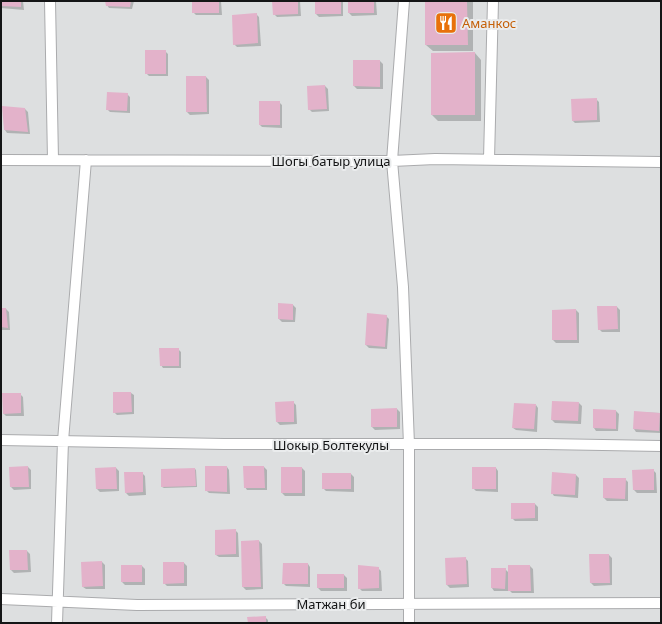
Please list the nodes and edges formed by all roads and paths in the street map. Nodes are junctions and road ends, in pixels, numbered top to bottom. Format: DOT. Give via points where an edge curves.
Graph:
graph roads {
  1 [pos="50,1"];
  2 [pos="404,1"];
  3 [pos="493,1"];
  4 [pos="1,160"];
  5 [pos="53,160"];
  6 [pos="86,160"];
  7 [pos="489,160"];
  8 [pos="392,161"];
  9 [pos="661,162"];
  10 [pos="1,440"];
  11 [pos="63,441"];
  12 [pos="409,445"];
  13 [pos="661,446"];
  14 [pos="1,600"];
  15 [pos="57,602"];
  16 [pos="661,603"];
  17 [pos="410,604"];
  18 [pos="57,623"];
  19 [pos="409,623"];
  1 -- 5 [label="street"];
  2 -- 8 [label="street"];
  3 -- 7 [label="street"];
  4 -- 5 [label="street, Шогы батыр улица"];
  5 -- 6 [label="street, Шогы батыр улица"];
  6 -- 8 [label="street, Шогы батыр улица"];
  6 -- 11 [label="street"];
  7 -- 8 [label="street, Шогы батыр улица"];
  7 -- 9 [label="street, Шогы батыр улица"];
  8 -- 12 [label="street" via="403,287"];
  10 -- 11 [label="street, Шокыр Болтекулы"];
  11 -- 12 [label="street, Шокыр Болтекулы"];
  11 -- 15 [label="street"];
  12 -- 13 [label="street, Шокыр Болтекулы"];
  12 -- 17 [label="street"];
  14 -- 15 [label="street, Матжан би"];
  15 -- 17 [label="street, Матжан би"];
  15 -- 18 [label="street"];
  16 -- 17 [label="street, Матжан би"];
  17 -- 19 [label="street"];
}
